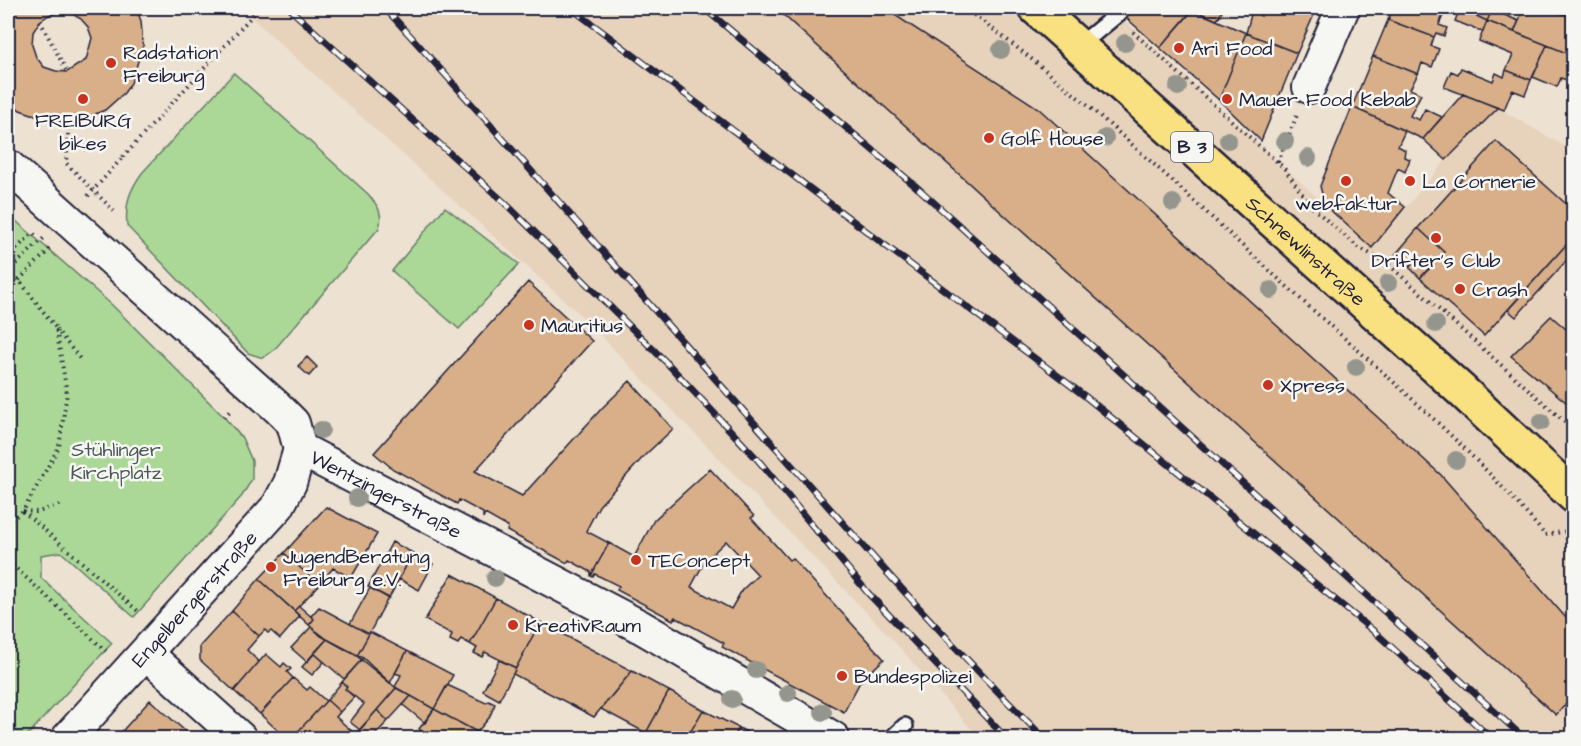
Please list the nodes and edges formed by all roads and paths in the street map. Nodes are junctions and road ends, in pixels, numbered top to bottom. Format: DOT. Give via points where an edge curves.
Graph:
graph roads {
  1 [pos="259,8"];
  2 [pos="964,8"];
  3 [pos="1036,8"];
  4 [pos="1343,8"];
  5 [pos="1117,14"];
  6 [pos="40,21"];
  7 [pos="1080,45"];
  8 [pos="68,72"];
  9 [pos="1309,87"];
  10 [pos="69,122"];
  11 [pos="1278,162"];
  12 [pos="8,166"];
  13 [pos="92,191"];
  14 [pos="83,201"];
  15 [pos="114,212"];
  16 [pos="41,240"];
  17 [pos="8,257"];
  18 [pos="16,264"];
  19 [pos="8,271"];
  20 [pos="19,280"];
  21 [pos="56,328"];
  22 [pos="80,359"];
  23 [pos="1574,430"];
  24 [pos="300,449"];
  25 [pos="1574,496"];
  26 [pos="61,504"];
  27 [pos="23,511"];
  28 [pos="8,522"];
  29 [pos="1574,530"];
  30 [pos="8,561"];
  31 [pos="146,652"];
  32 [pos="905,726"];
  33 [pos="69,738"];
  34 [pos="240,738"];
  35 [pos="832,738"];
  36 [pos="892,738"];
  1 -- 13 [label="path, bridge"];
  2 -- 29 [label="path" via="1046,69 1269,270 1489,471 1545,535"];
  3 -- 7 [label="main road, Schnewlinstraße / B 3"];
  4 -- 9 [label="street"];
  5 -- 7 [label="lane"];
  5 -- 11 [label="path"];
  6 -- 8 [label="path"];
  7 -- 25 [label="main road, Schnewlinstraße / B 3"];
  9 -- 11 [label="path"];
  10 -- 13 [label="path" via="66,163"];
  11 -- 23 [label="path" via="1310,205 1358,247 1388,264"];
  12 -- 24 [label="street, Wentzingerstraße" via="278,408 293,423"];
  13 -- 14 [label="path"];
  13 -- 15 [label="path"];
  16 -- 17 [label="path" via="33,233"];
  16 -- 18 [label="path"];
  16 -- 20 [label="path" via="50,249"];
  19 -- 20 [label="path"];
  20 -- 21 [label="path"];
  21 -- 22 [label="path"];
  21 -- 27 [label="path" via="67,393 59,447"];
  24 -- 31 [label="street, Engelbergerstraße" via="278,506"];
  24 -- 35 [label="street, Wentzingerstraße" via="668,642"];
  26 -- 27 [label="path" via="38,512"];
  27 -- 28 [label="path"];
  27 -- 31 [label="path"];
  30 -- 31 [label="path"];
  31 -- 33 [label="street, Engelbergerstraße"];
  31 -- 34 [label="street"];
  32 -- 36 [label="lane"];
}
